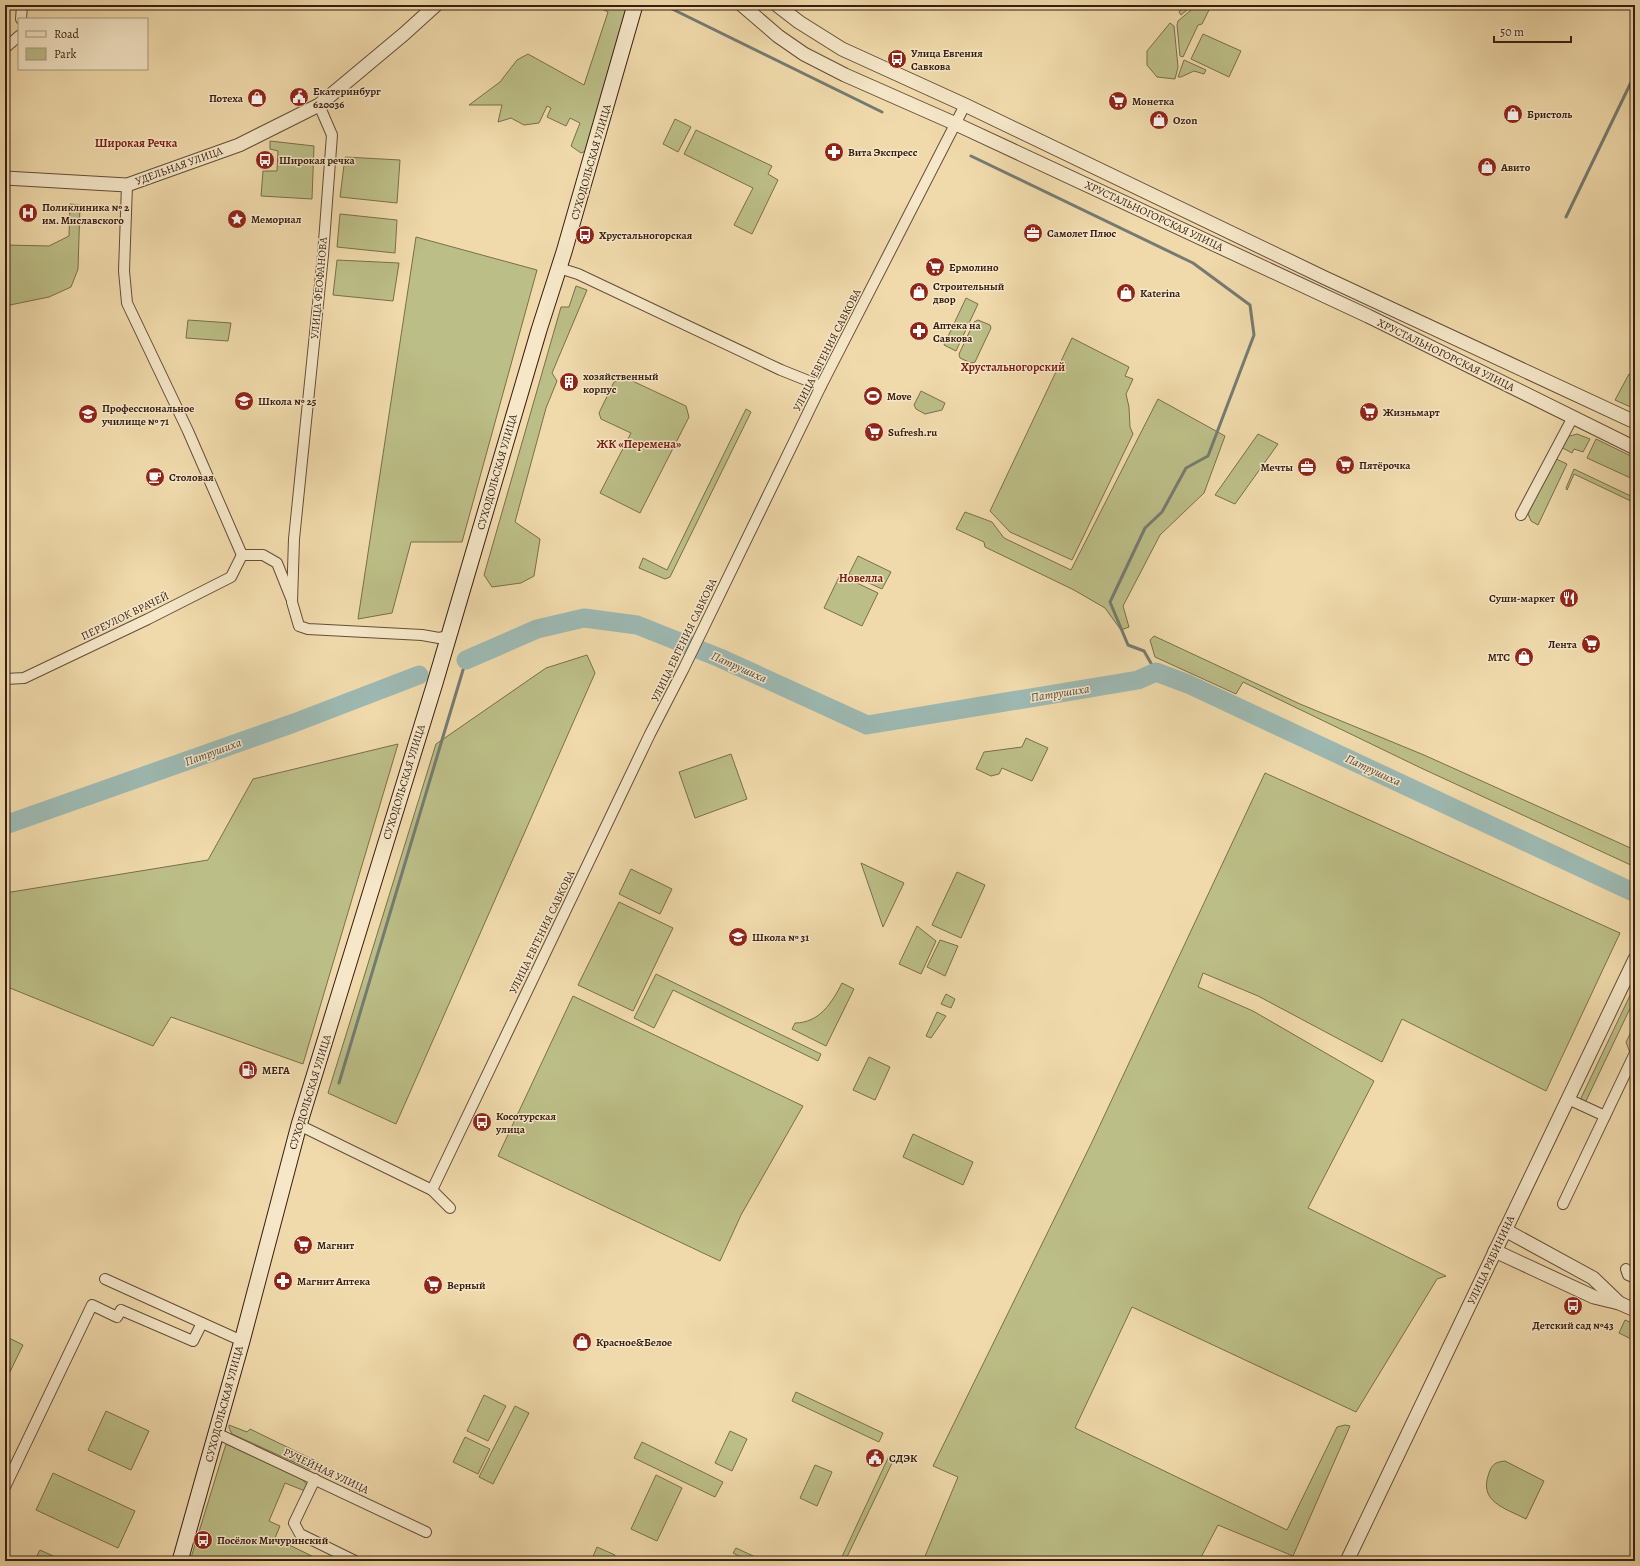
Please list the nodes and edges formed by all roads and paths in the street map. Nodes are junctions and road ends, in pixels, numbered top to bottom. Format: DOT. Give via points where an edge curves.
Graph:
graph roads {
  1 [pos="22,5"];
  2 [pos="436,5"];
  3 [pos="742,5"];
  4 [pos="777,5"];
  5 [pos="635,7"];
  6 [pos="21,18"];
  7 [pos="18,37"];
  8 [pos="5,48"];
  9 [pos="319,105"];
  10 [pos="965,105"];
  11 [pos="956,124"];
  12 [pos="5,178"];
  13 [pos="127,185"];
  14 [pos="1235,234"];
  15 [pos="1228,251"];
  16 [pos="559,268"];
  17 [pos="1323,277"];
  18 [pos="1313,292"];
  19 [pos="821,386"];
  20 [pos="1573,417"];
  21 [pos="1635,422"];
  22 [pos="1635,448"];
  23 [pos="1521,515"];
  24 [pos="242,555"];
  25 [pos="292,602"];
  26 [pos="450,635"];
  27 [pos="5,679"];
  28 [pos="1635,959"];
  29 [pos="1635,1053"];
  30 [pos="1568,1099"];
  31 [pos="1605,1116"];
  32 [pos="299,1125"];
  33 [pos="432,1190"];
  34 [pos="1563,1204"];
  35 [pos="450,1208"];
  36 [pos="1505,1230"];
  37 [pos="1495,1251"];
  38 [pos="1626,1269"];
  39 [pos="1635,1278"];
  40 [pos="105,1279"];
  41 [pos="1619,1303"];
  42 [pos="1635,1310"];
  43 [pos="202,1323"];
  44 [pos="242,1341"];
  45 [pos="216,1433"];
  46 [pos="315,1479"];
  47 [pos="5,1487"];
  48 [pos="426,1532"];
  49 [pos="180,1561"];
  50 [pos="355,1561"];
  51 [pos="1347,1561"];
  1 -- 6 [label="street"];
  2 -- 9 [label="street"];
  3 -- 11 [label="street, ХРУСТАЛЬНОГОРСКАЯ УЛИЦА" via="804,54"];
  4 -- 10 [label="street, ХРУСТАЛЬНОГОРСКАЯ УЛИЦА" via="842,49"];
  5 -- 16 [label="main road, СУХОДОЛЬСКАЯ УЛИЦА"];
  7 -- 8 [label="street"];
  9 -- 13 [label="street, УДЕЛЬНАЯ УЛИЦА" via="239,145"];
  9 -- 25 [label="street, УЛИЦА ФЕОФАНОВА" via="332,135 323,255 294,539"];
  10 -- 11 [label="street, УЛИЦА ЕВГЕНИЯ САВКОВА"];
  10 -- 14 [label="street, ХРУСТАЛЬНОГОРСКАЯ УЛИЦА"];
  11 -- 15 [label="street, ХРУСТАЛЬНОГОРСКАЯ УЛИЦА"];
  11 -- 19 [label="street, УЛИЦА ЕВГЕНИЯ САВКОВА"];
  12 -- 13 [label="street, УДЕЛЬНАЯ УЛИЦА"];
  13 -- 24 [label="street" via="124,271 127,303 188,431"];
  14 -- 15 [label="street" via="1237,247"];
  14 -- 17 [label="street, ХРУСТАЛЬНОГОРСКАЯ УЛИЦА"];
  15 -- 18 [label="street, ХРУСТАЛЬНОГОРСКАЯ УЛИЦА"];
  16 -- 19 [label="street" via="578,274 781,370"];
  16 -- 26 [label="main road, СУХОДОЛЬСКАЯ УЛИЦА"];
  17 -- 18 [label="street" via="1312,281"];
  17 -- 21 [label="street, ХРУСТАЛЬНОГОРСКАЯ УЛИЦА"];
  18 -- 20 [label="street, ХРУСТАЛЬНОГОРСКАЯ УЛИЦА" via="1451,356"];
  19 -- 33 [label="street, УЛИЦА ЕВГЕНИЯ САВКОВА" via="650,734"];
  20 -- 22 [label="street, ХРУСТАЛЬНОГОРСКАЯ УЛИЦА"];
  20 -- 23 [label="street"];
  24 -- 25 [label="street" via="263,555 277,563"];
  24 -- 27 [label="street, ПЕРЕУЛОК ВРАЧЕЙ" via="231,577 148,620 24,678"];
  25 -- 26 [label="street, УЛИЦА ФЕОФАНОВА" via="299,626 308,629 439,638"];
  26 -- 32 [label="main road, СУХОДОЛЬСКАЯ УЛИЦА"];
  28 -- 30 [label="street, УЛИЦА РЯБИНИНА"];
  29 -- 31 [label="street"];
  30 -- 31 [label="street"];
  30 -- 36 [label="street, УЛИЦА РЯБИНИНА"];
  31 -- 34 [label="street"];
  32 -- 33 [label="street"];
  32 -- 44 [label="main road, СУХОДОЛЬСКАЯ УЛИЦА"];
  33 -- 35 [label="street"];
  36 -- 37 [label="street, УЛИЦА РЯБИНИНА"];
  36 -- 41 [label="street" via="1593,1278"];
  37 -- 41 [label="street" via="1594,1297"];
  37 -- 51 [label="street, УЛИЦА РЯБИНИНА"];
  38 -- 39 [label="street" via="1628,1275"];
  40 -- 43 [label="street"];
  41 -- 42 [label="street"];
  43 -- 44 [label="street"];
  43 -- 47 [label="street" via="193,1341 121,1310 117,1317 92,1305"];
  44 -- 45 [label="main road, СУХОДОЛЬСКАЯ УЛИЦА"];
  45 -- 46 [label="street, РУЧЕЙНАЯ УЛИЦА"];
  45 -- 49 [label="main road, СУХОДОЛЬСКАЯ УЛИЦА"];
  46 -- 48 [label="street, РУЧЕЙНАЯ УЛИЦА"];
  46 -- 50 [label="street" via="294,1523 300,1534"];
}
